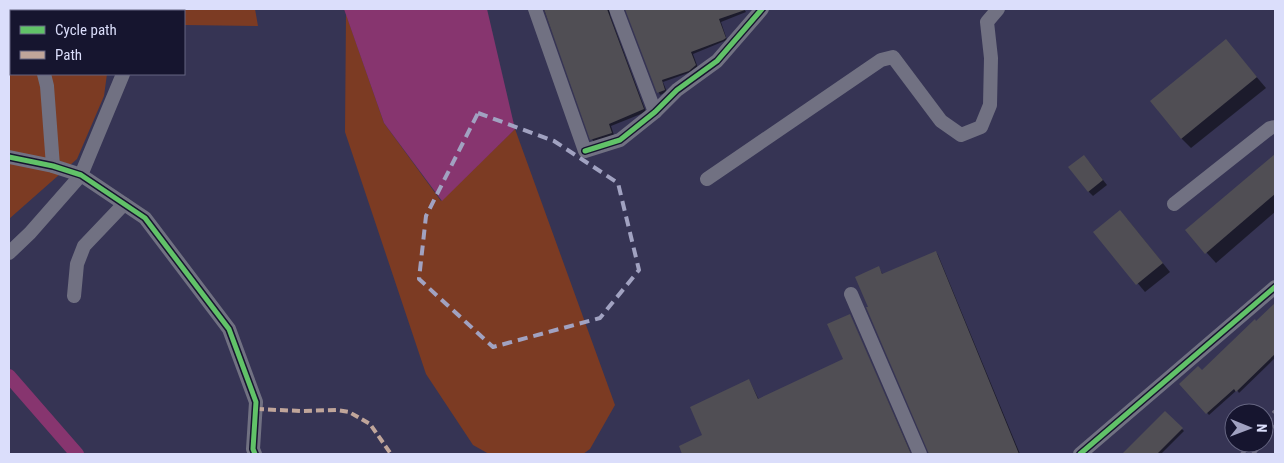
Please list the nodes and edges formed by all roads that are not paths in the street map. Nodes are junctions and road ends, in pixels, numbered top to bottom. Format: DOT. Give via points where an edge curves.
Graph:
graph roads {
  1 [pos="535,9"];
  2 [pos="616,9"];
  3 [pos="762,9"];
  4 [pos="998,9"];
  5 [pos="44,75"];
  6 [pos="123,75"];
  7 [pos="655,112"];
  8 [pos="1275,127"];
  9 [pos="9,157"];
  10 [pos="53,166"];
  11 [pos="81,174"];
  12 [pos="707,180"];
  13 [pos="124,204"];
  14 [pos="1174,204"];
  15 [pos="9,253"];
  16 [pos="1275,287"];
  17 [pos="851,294"];
  18 [pos="74,296"];
  19 [pos="255,454"];
  20 [pos="920,454"];
  21 [pos="1080,454"];
  1 -- 7 [label="street" via="585,151 620,140"];
  2 -- 7 [label="street"];
  3 -- 7 [label="street" via="717,61 677,90"];
  4 -- 12 [label="street" via="987,22 991,58 990,105 981,126 962,135 941,121 893,57 881,60"];
  5 -- 10 [label="street"];
  6 -- 11 [label="street"];
  8 -- 14 [label="street"];
  9 -- 10 [label="street"];
  10 -- 11 [label="street"];
  11 -- 13 [label="street"];
  11 -- 15 [label="street"];
  13 -- 18 [label="street" via="84,246 77,264"];
  13 -- 19 [label="street" via="145,218 229,329 256,402"];
  16 -- 21 [label="street"];
  17 -- 20 [label="street"];
}
